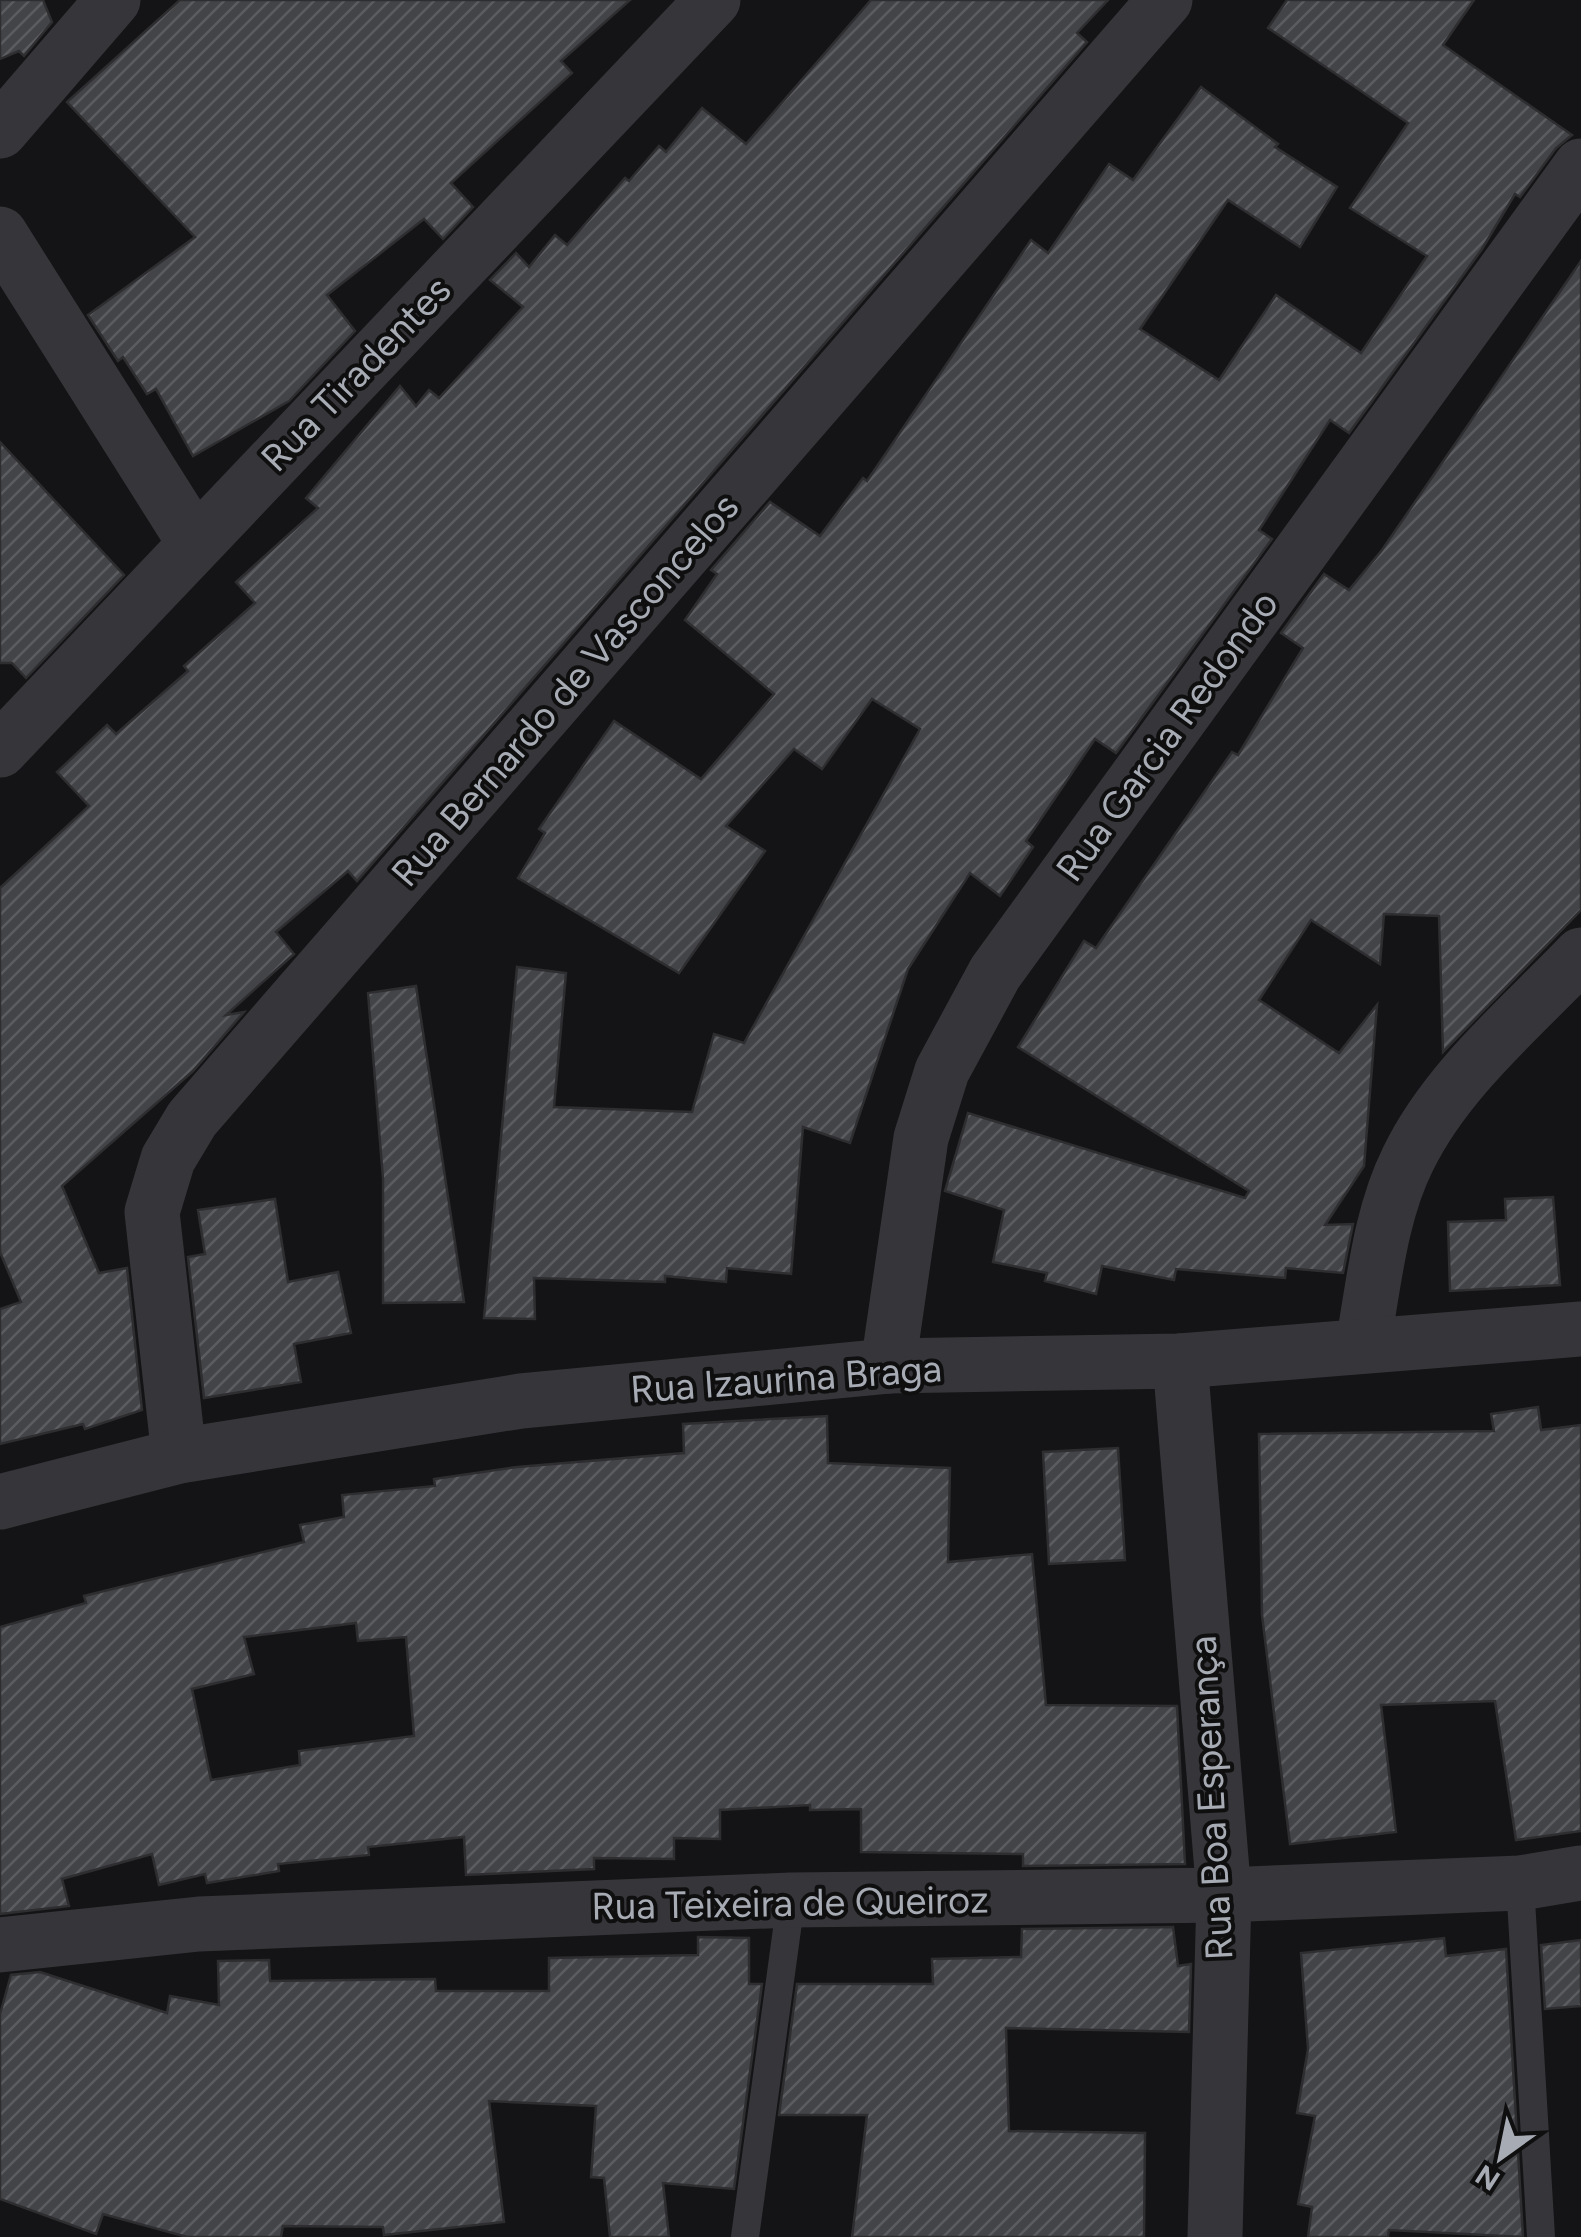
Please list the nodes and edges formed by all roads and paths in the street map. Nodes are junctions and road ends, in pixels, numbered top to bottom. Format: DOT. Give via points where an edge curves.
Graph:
graph roads {
  1 [pos="114,0"];
  2 [pos="713,0"];
  3 [pos="1165,0"];
  4 [pos="0,131"];
  5 [pos="1581,166"];
  6 [pos="0,234"];
  7 [pos="195,543"];
  8 [pos="0,750"];
  9 [pos="1581,955"];
  10 [pos="1581,1329"];
  11 [pos="1363,1344"];
  12 [pos="1180,1361"];
  13 [pos="888,1366"];
  14 [pos="179,1456"];
  15 [pos="0,1502"];
  16 [pos="1581,1873"];
  17 [pos="1520,1883"];
  18 [pos="1224,1895"];
  19 [pos="792,1900"];
  20 [pos="0,1945"];
  21 [pos="745,2237"];
  22 [pos="1215,2237"];
  23 [pos="1541,2237"];
  1 -- 4 [label="street"];
  2 -- 7 [label="street, Rua Tiradentes"];
  3 -- 14 [label="street, Rua Bernardo de Vasconcelos" via="192,1119 168,1159 152,1212"];
  5 -- 13 [label="street, Rua Garcia Redondo" via="996,973 942,1071 921,1138"];
  6 -- 7 [label="street"];
  7 -- 8 [label="street, Rua Tiradentes"];
  9 -- 11 [label="street" via="1444,1102 1408,1158 1387,1215"];
  10 -- 11 [label="street, Rua Izaurina Braga"];
  11 -- 12 [label="street, Rua Izaurina Braga"];
  12 -- 13 [label="street, Rua Izaurina Braga"];
  12 -- 18 [label="street, Rua Boa Esperança"];
  13 -- 14 [label="street, Rua Izaurina Braga" via="521,1401"];
  14 -- 15 [label="street, Rua Izaurina Braga"];
  16 -- 17 [label="street, Rua Teixeira de Queiroz"];
  17 -- 18 [label="street, Rua Teixeira de Queiroz"];
  17 -- 23 [label="lane"];
  18 -- 19 [label="street, Rua Teixeira de Queiroz"];
  18 -- 22 [label="street, Rua Boa Esperança"];
  19 -- 20 [label="street, Rua Teixeira de Queiroz" via="199,1924"];
  19 -- 21 [label="lane"];
}
